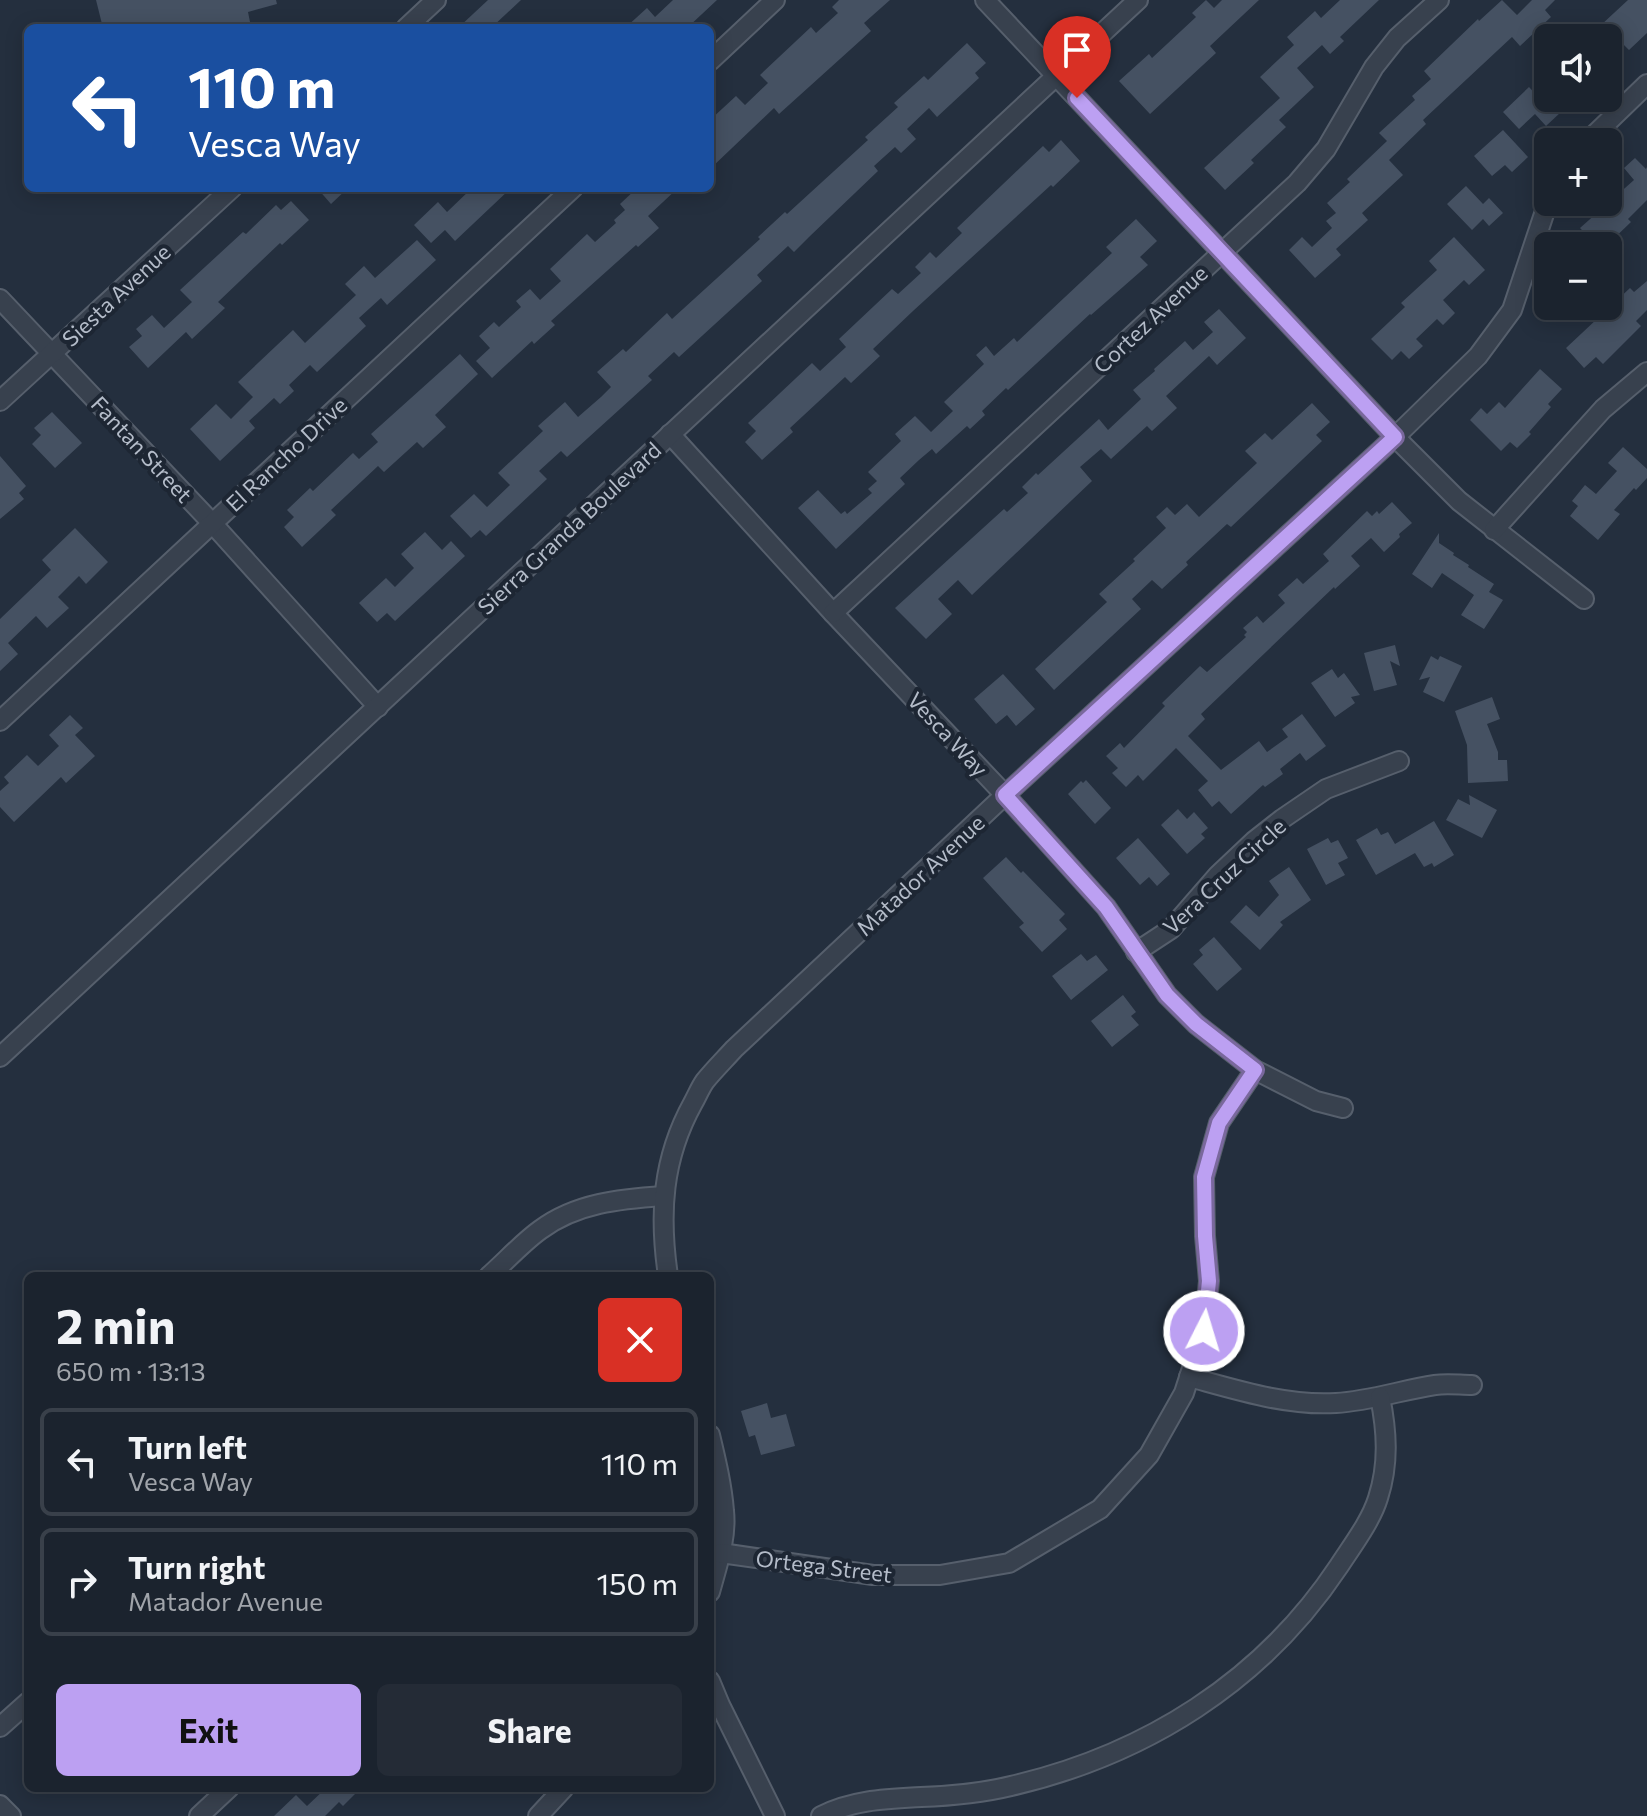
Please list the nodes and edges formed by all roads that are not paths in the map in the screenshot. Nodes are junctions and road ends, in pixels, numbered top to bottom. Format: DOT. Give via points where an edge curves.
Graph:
graph roads {
  1 [pos="436,0"];
  2 [pos="775,0"];
  3 [pos="985,0"];
  4 [pos="1138,0"];
  5 [pos="1439,0"];
  6 [pos="410,24"];
  7 [pos="714,57"];
  8 [pos="1057,76"];
  9 [pos="1647,84"];
  10 [pos="1601,128"];
  11 [pos="228,192"];
  12 [pos="569,192"];
  13 [pos="1543,216"];
  14 [pos="1223,252"];
  15 [pos="0,299"];
  16 [pos="53,354"];
  17 [pos="1647,372"];
  18 [pos="0,401"];
  19 [pos="670,434"];
  20 [pos="1395,437"];
  21 [pos="212,523"];
  22 [pos="1494,530"];
  23 [pos="1584,599"];
  24 [pos="833,613"];
  25 [pos="378,707"];
  26 [pos="0,721"];
  27 [pos="1399,761"];
  28 [pos="1005,795"];
  29 [pos="1136,952"];
  30 [pos="0,1057"];
  31 [pos="1255,1070"];
  32 [pos="1343,1108"];
  33 [pos="664,1196"];
  34 [pos="493,1272"];
  35 [pos="667,1272"];
  36 [pos="1189,1377"];
  37 [pos="1472,1385"];
  38 [pos="1380,1397"];
  39 [pos="714,1453"];
  40 [pos="721,1553"];
  41 [pos="714,1578"];
  42 [pos="714,1691"];
  43 [pos="24,1706"];
  44 [pos="0,1727"];
  45 [pos="225,1792"];
  46 [pos="560,1792"];
  47 [pos="0,1805"];
  48 [pos="11,1816"];
  49 [pos="199,1816"];
  50 [pos="538,1816"];
  51 [pos="775,1816"];
  52 [pos="821,1816"];
  1 -- 6 [label="street"];
  2 -- 7 [label="street"];
  3 -- 8 [label="street"];
  4 -- 8 [label="street, Sierra Granda Boulevard"];
  5 -- 14 [label="street, Cortez Avenue" via="1374,67 1326,149 1297,183"];
  8 -- 14 [label="street"];
  8 -- 19 [label="street, Sierra Granda Boulevard"];
  9 -- 10 [label="street"];
  11 -- 16 [label="street, Siesta Avenue"];
  12 -- 21 [label="street, El Rancho Drive"];
  13 -- 20 [label="street, Matador Avenue" via="1512,310 1478,356"];
  14 -- 20 [label="street"];
  14 -- 24 [label="street, Cortez Avenue"];
  15 -- 16 [label="street, Fantan Street"];
  16 -- 18 [label="street, Siesta Avenue"];
  16 -- 21 [label="street, Fantan Street"];
  17 -- 22 [label="street" via="1603,409"];
  19 -- 24 [label="street, Vesca Way"];
  19 -- 25 [label="street, Sierra Granda Boulevard"];
  20 -- 22 [label="street"];
  20 -- 28 [label="street, Matador Avenue"];
  21 -- 25 [label="street, Fantan Street"];
  21 -- 26 [label="street, El Rancho Drive"];
  22 -- 23 [label="street"];
  24 -- 28 [label="street, Vesca Way"];
  25 -- 30 [label="street, Sierra Granda Boulevard"];
  27 -- 29 [label="street, Vera Cruz Circle" via="1326,789 1282,819 1218,875 1171,929"];
  28 -- 29 [label="street, Vesca Way" via="1106,907"];
  28 -- 33 [label="street, Matador Avenue" via="704,1083 682,1124"];
  29 -- 31 [label="street, Vesca Way" via="1196,1024"];
  31 -- 32 [label="street, Vesca Way" via="1316,1101"];
  31 -- 36 [label="street, Ortega Street" via="1219,1123 1204,1177 1209,1281 1204,1331"];
  33 -- 34 [label="street" via="595,1203 565,1216 540,1229"];
  33 -- 35 [label="street, Matador Avenue"];
  36 -- 38 [label="street" via="1296,1401"];
  36 -- 40 [label="street, Ortega Street" via="1149,1455 1100,1509 1009,1563 940,1575 873,1575"];
  37 -- 38 [label="street" via="1437,1384"];
  38 -- 52 [label="street" via="1386,1465 1378,1500 1359,1534 1292,1627 1205,1703 1108,1756 1054,1775 961,1794 863,1801"];
  39 -- 40 [label="street" via="725,1514"];
  40 -- 41 [label="street"];
  42 -- 51 [label="street"];
  43 -- 44 [label="street"];
  45 -- 49 [label="street"];
  46 -- 50 [label="street"];
  47 -- 48 [label="street"];
}
